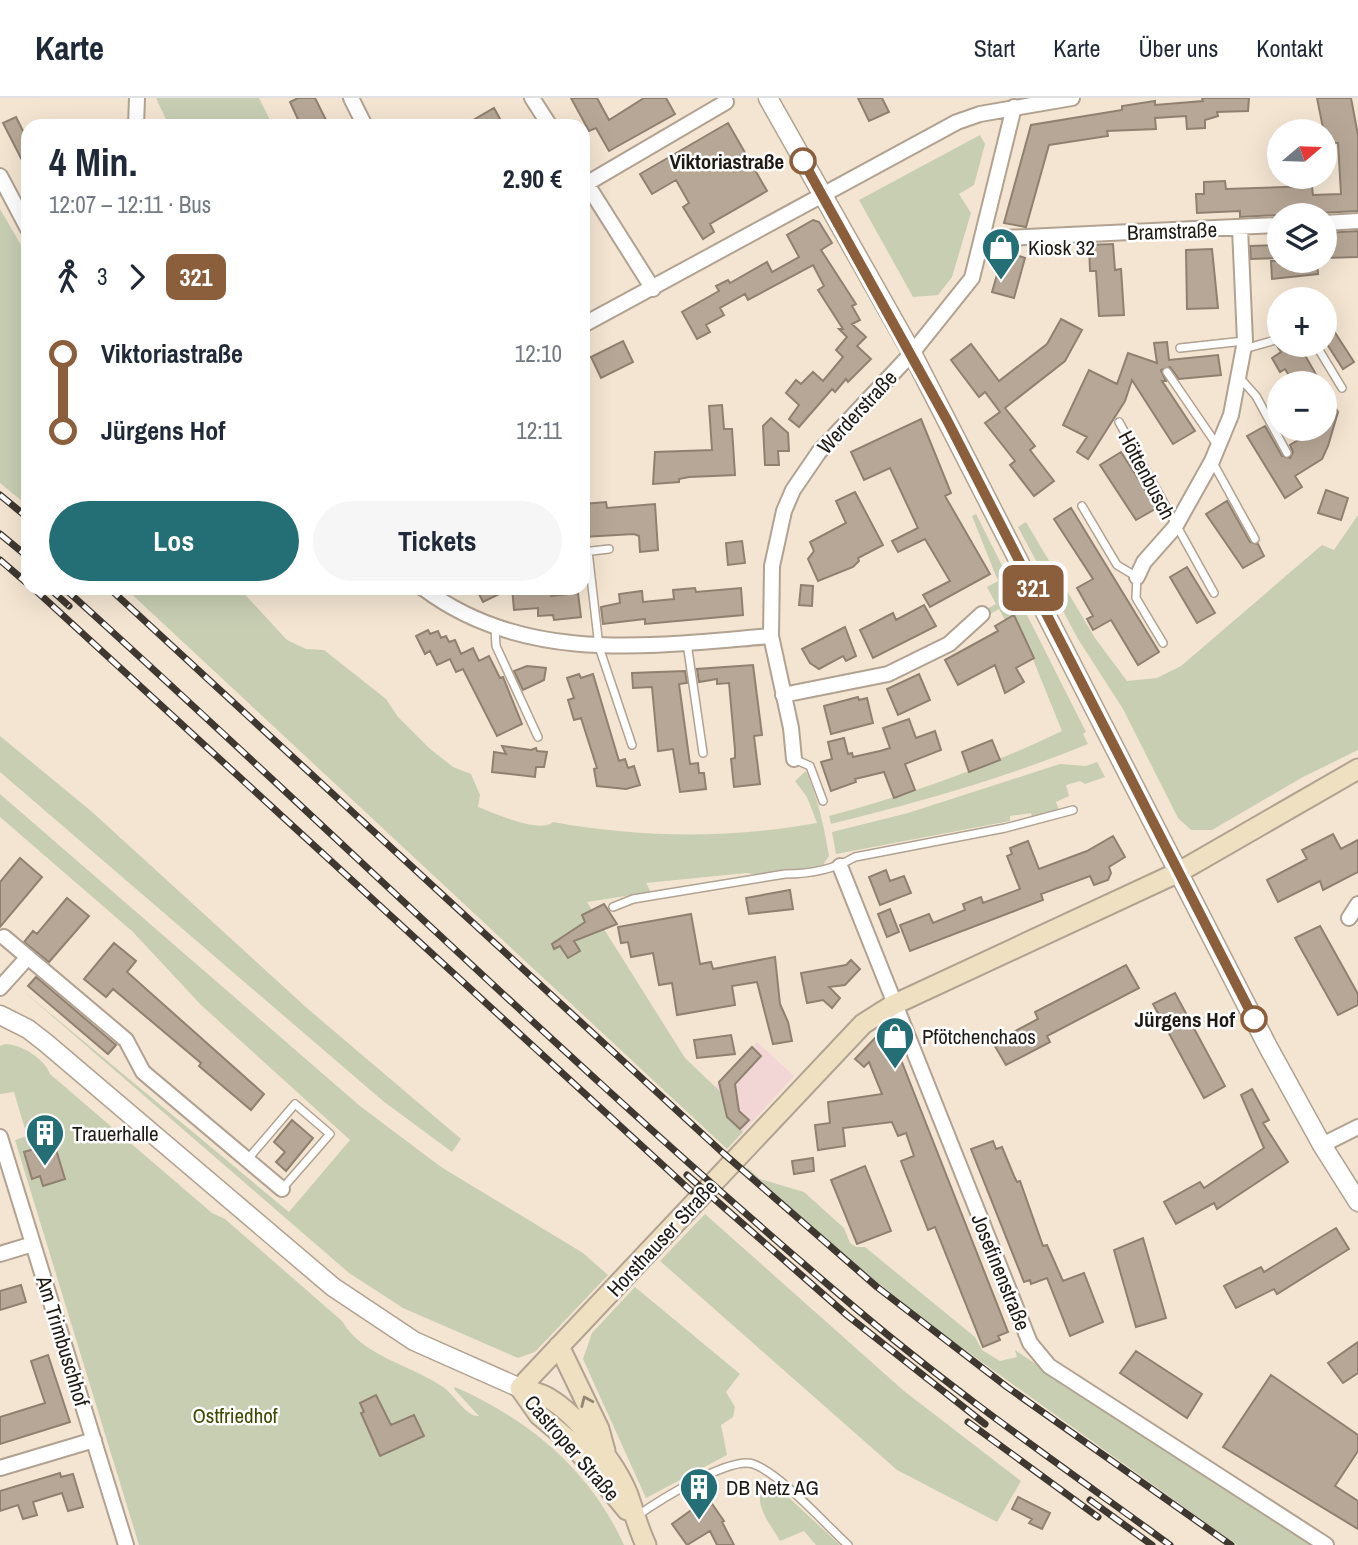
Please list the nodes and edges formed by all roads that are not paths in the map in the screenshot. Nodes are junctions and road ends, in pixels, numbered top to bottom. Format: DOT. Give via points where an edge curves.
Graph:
graph roads {
  1 [pos="137,98"];
  2 [pos="351,98"];
  3 [pos="532,98"];
  4 [pos="768,98"];
  5 [pos="1072,98"];
  6 [pos="726,102"];
  7 [pos="1015,103"];
  8 [pos="136,119"];
  9 [pos="362,119"];
  10 [pos="546,119"];
  11 [pos="0,176"];
  12 [pos="590,178"];
  13 [pos="590,189"];
  14 [pos="823,195"];
  15 [pos="21,216"];
  16 [pos="1358,220"];
  17 [pos="1337,222"];
  18 [pos="1267,226"];
  19 [pos="1240,228"];
  20 [pos="982,239"];
  21 [pos="653,289"];
  22 [pos="590,321"];
  23 [pos="1267,341"];
  24 [pos="1244,345"];
  25 [pos="1180,348"];
  26 [pos="912,353"];
  27 [pos="1323,357"];
  28 [pos="1167,372"];
  29 [pos="1240,378"];
  30 [pos="1342,388"];
  31 [pos="1119,422"];
  32 [pos="1217,445"];
  33 [pos="1287,453"];
  34 [pos="1212,461"];
  35 [pos="1082,506"];
  36 [pos="1175,527"];
  37 [pos="1255,539"];
  38 [pos="609,549"];
  39 [pos="590,551"];
  40 [pos="1137,577"];
  41 [pos="590,583"];
  42 [pos="1214,593"];
  43 [pos="432,595"];
  44 [pos="982,614"];
  45 [pos="495,628"];
  46 [pos="771,636"];
  47 [pos="687,643"];
  48 [pos="1163,643"];
  49 [pos="598,647"];
  50 [pos="783,695"];
  51 [pos="538,737"];
  52 [pos="632,745"];
  53 [pos="703,754"];
  54 [pos="794,759"];
  55 [pos="1358,769"];
  56 [pos="823,801"];
  57 [pos="1073,810"];
  58 [pos="840,866"];
  59 [pos="1179,872"];
  60 [pos="1358,904"];
  61 [pos="613,907"];
  62 [pos="1349,918"];
  63 [pos="4,937"];
  64 [pos="28,957"];
  65 [pos="0,989"];
  66 [pos="893,1005"];
  67 [pos="0,1015"];
  68 [pos="1358,1127"];
  69 [pos="0,1137"];
  70 [pos="1322,1145"];
  71 [pos="247,1160"];
  72 [pos="282,1189"];
  73 [pos="1358,1202"];
  74 [pos="33,1244"];
  75 [pos="0,1254"];
  76 [pos="559,1346"];
  77 [pos="520,1388"];
  78 [pos="94,1440"];
  79 [pos="607,1458"];
  80 [pos="0,1468"];
  81 [pos="632,1516"];
  82 [pos="126,1545"];
  83 [pos="646,1545"];
  84 [pos="848,1545"];
  85 [pos="1326,1545"];
  1 -- 8 [label="street"];
  2 -- 9 [label="street"];
  3 -- 10 [label="street"];
  4 -- 14 [label="street"];
  5 -- 7 [label="street"];
  6 -- 12 [label="street"];
  7 -- 14 [label="street" via="957,122"];
  7 -- 20 [label="street, Werderstraße"];
  11 -- 15 [label="street"];
  13 -- 21 [label="street"];
  14 -- 21 [label="street"];
  14 -- 26 [label="street"];
  16 -- 17 [label="street"];
  18 -- 19 [label="street, Bramstraße"];
  19 -- 20 [label="street, Bramstraße"];
  19 -- 24 [label="street, Höttenbusch"];
  20 -- 26 [label="street, Werderstraße" via="972,278"];
  21 -- 22 [label="street"];
  23 -- 24 [label="lane"];
  24 -- 25 [label="lane"];
  24 -- 29 [label="street, Höttenbusch"];
  26 -- 46 [label="street, Werderstraße" via="819,452 793,490 777,534"];
  26 -- 59 [label="street"];
  27 -- 30 [label="lane"];
  28 -- 32 [label="lane"];
  29 -- 32 [label="street, Höttenbusch" via="1231,415"];
  29 -- 33 [label="lane" via="1256,396"];
  31 -- 36 [label="lane, Höttenbusch"];
  32 -- 34 [label="street, Höttenbusch"];
  34 -- 36 [label="street, Höttenbusch"];
  34 -- 37 [label="lane"];
  35 -- 40 [label="lane" via="1117,565"];
  36 -- 40 [label="street, Höttenbusch" via="1144,562"];
  36 -- 42 [label="lane, Höttenbusch"];
  38 -- 39 [label="lane"];
  40 -- 48 [label="lane" via="1136,598"];
  41 -- 49 [label="lane"];
  43 -- 45 [label="street"];
  44 -- 50 [label="street" via="949,644 898,670"];
  45 -- 49 [label="street" via="545,642"];
  45 -- 51 [label="lane" via="496,646"];
  46 -- 47 [label="street"];
  46 -- 50 [label="street, Werderstraße"];
  47 -- 49 [label="street"];
  47 -- 53 [label="lane"];
  49 -- 52 [label="lane"];
  50 -- 54 [label="street, Werderstraße"];
  54 -- 56 [label="lane" via="810,766"];
  55 -- 59 [label="main road, Horsthauser Straße"];
  57 -- 58 [label="lane" via="855,857"];
  58 -- 61 [label="lane" via="633,899"];
  58 -- 66 [label="street, Josefinenstraße"];
  59 -- 66 [label="main road, Horsthauser Straße"];
  59 -- 70 [label="street"];
  60 -- 62 [label="street"];
  63 -- 64 [label="street"];
  64 -- 65 [label="street"];
  64 -- 71 [label="street" via="125,1040 143,1072"];
  66 -- 76 [label="main road, Horsthauser Straße" via="863,1024"];
  66 -- 85 [label="street, Josefinenstraße" via="1030,1343 1049,1366"];
  67 -- 77 [label="street" via="46,1043 333,1287 414,1341"];
  68 -- 70 [label="street"];
  69 -- 74 [label="street, Am Trimbuschhof"];
  70 -- 73 [label="street"];
  71 -- 72 [label="street"];
  71 -- 72 [label="lane" via="295,1104 330,1134"];
  74 -- 75 [label="street"];
  74 -- 78 [label="street, Am Trimbuschhof"];
  76 -- 77 [label="main road, Horsthauser Straße"];
  79 -- 76 [label="main road, one-way" via="599,1429"];
  77 -- 79 [label="main road, Castroper Straße" via="559,1405"];
  77 -- 81 [label="main road, Castroper Straße" via="540,1415 572,1442"];
  78 -- 80 [label="street"];
  78 -- 82 [label="street, Am Trimbuschhof"];
  79 -- 81 [label="main road, Castroper Straße" via="628,1496"];
  81 -- 83 [label="main road, Castroper Straße"];
  81 -- 84 [label="lane" via="732,1464 752,1464 775,1478"];
}
